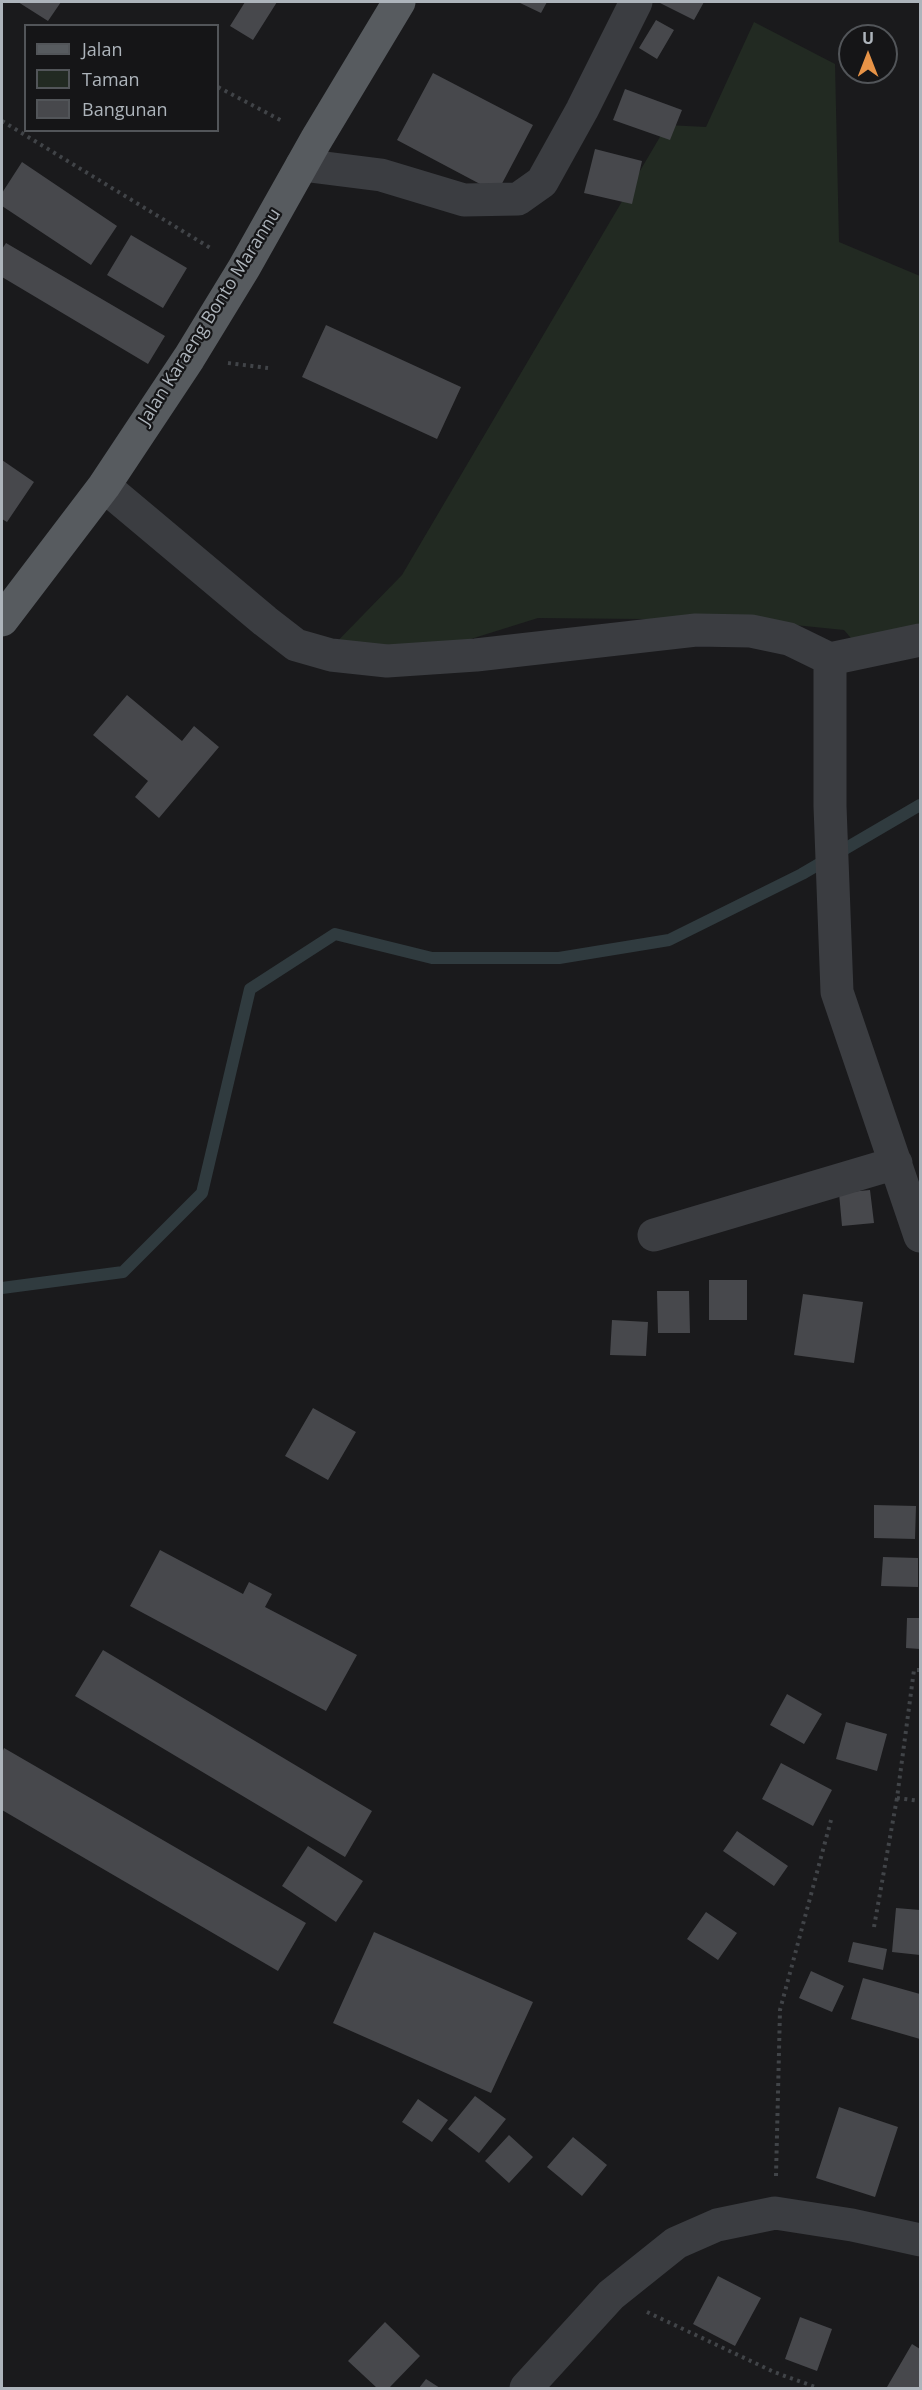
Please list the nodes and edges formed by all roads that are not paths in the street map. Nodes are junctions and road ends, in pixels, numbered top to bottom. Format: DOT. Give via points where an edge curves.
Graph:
graph roads {
  1 [pos="399,2"];
  2 [pos="636,2"];
  3 [pos="309,152"];
  4 [pos="104,486"];
  5 [pos="2,620"];
  6 [pos="921,640"];
  7 [pos="830,659"];
  8 [pos="896,1163"];
  9 [pos="654,1235"];
  10 [pos="921,1236"];
  11 [pos="921,2240"];
  12 [pos="526,2388"];
  1 -- 3 [label="main road, Jalan Karaeng Bonto Marannu"];
  2 -- 3 [label="street" via="542,182 518,198 464,200"];
  3 -- 4 [label="main road, Jalan Karaeng Bonto Marannu" via="189,358"];
  4 -- 5 [label="main road, Jalan Karaeng Bonto Marannu"];
  4 -- 7 [label="street" via="296,645 331,654 387,661 454,657 696,630 751,631 789,639"];
  6 -- 7 [label="street"];
  7 -- 8 [label="street" via="830,806 837,992"];
  8 -- 9 [label="street"];
  8 -- 10 [label="street"];
  11 -- 12 [label="street" via="775,2213 717,2225 676,2243 611,2295"];
}
